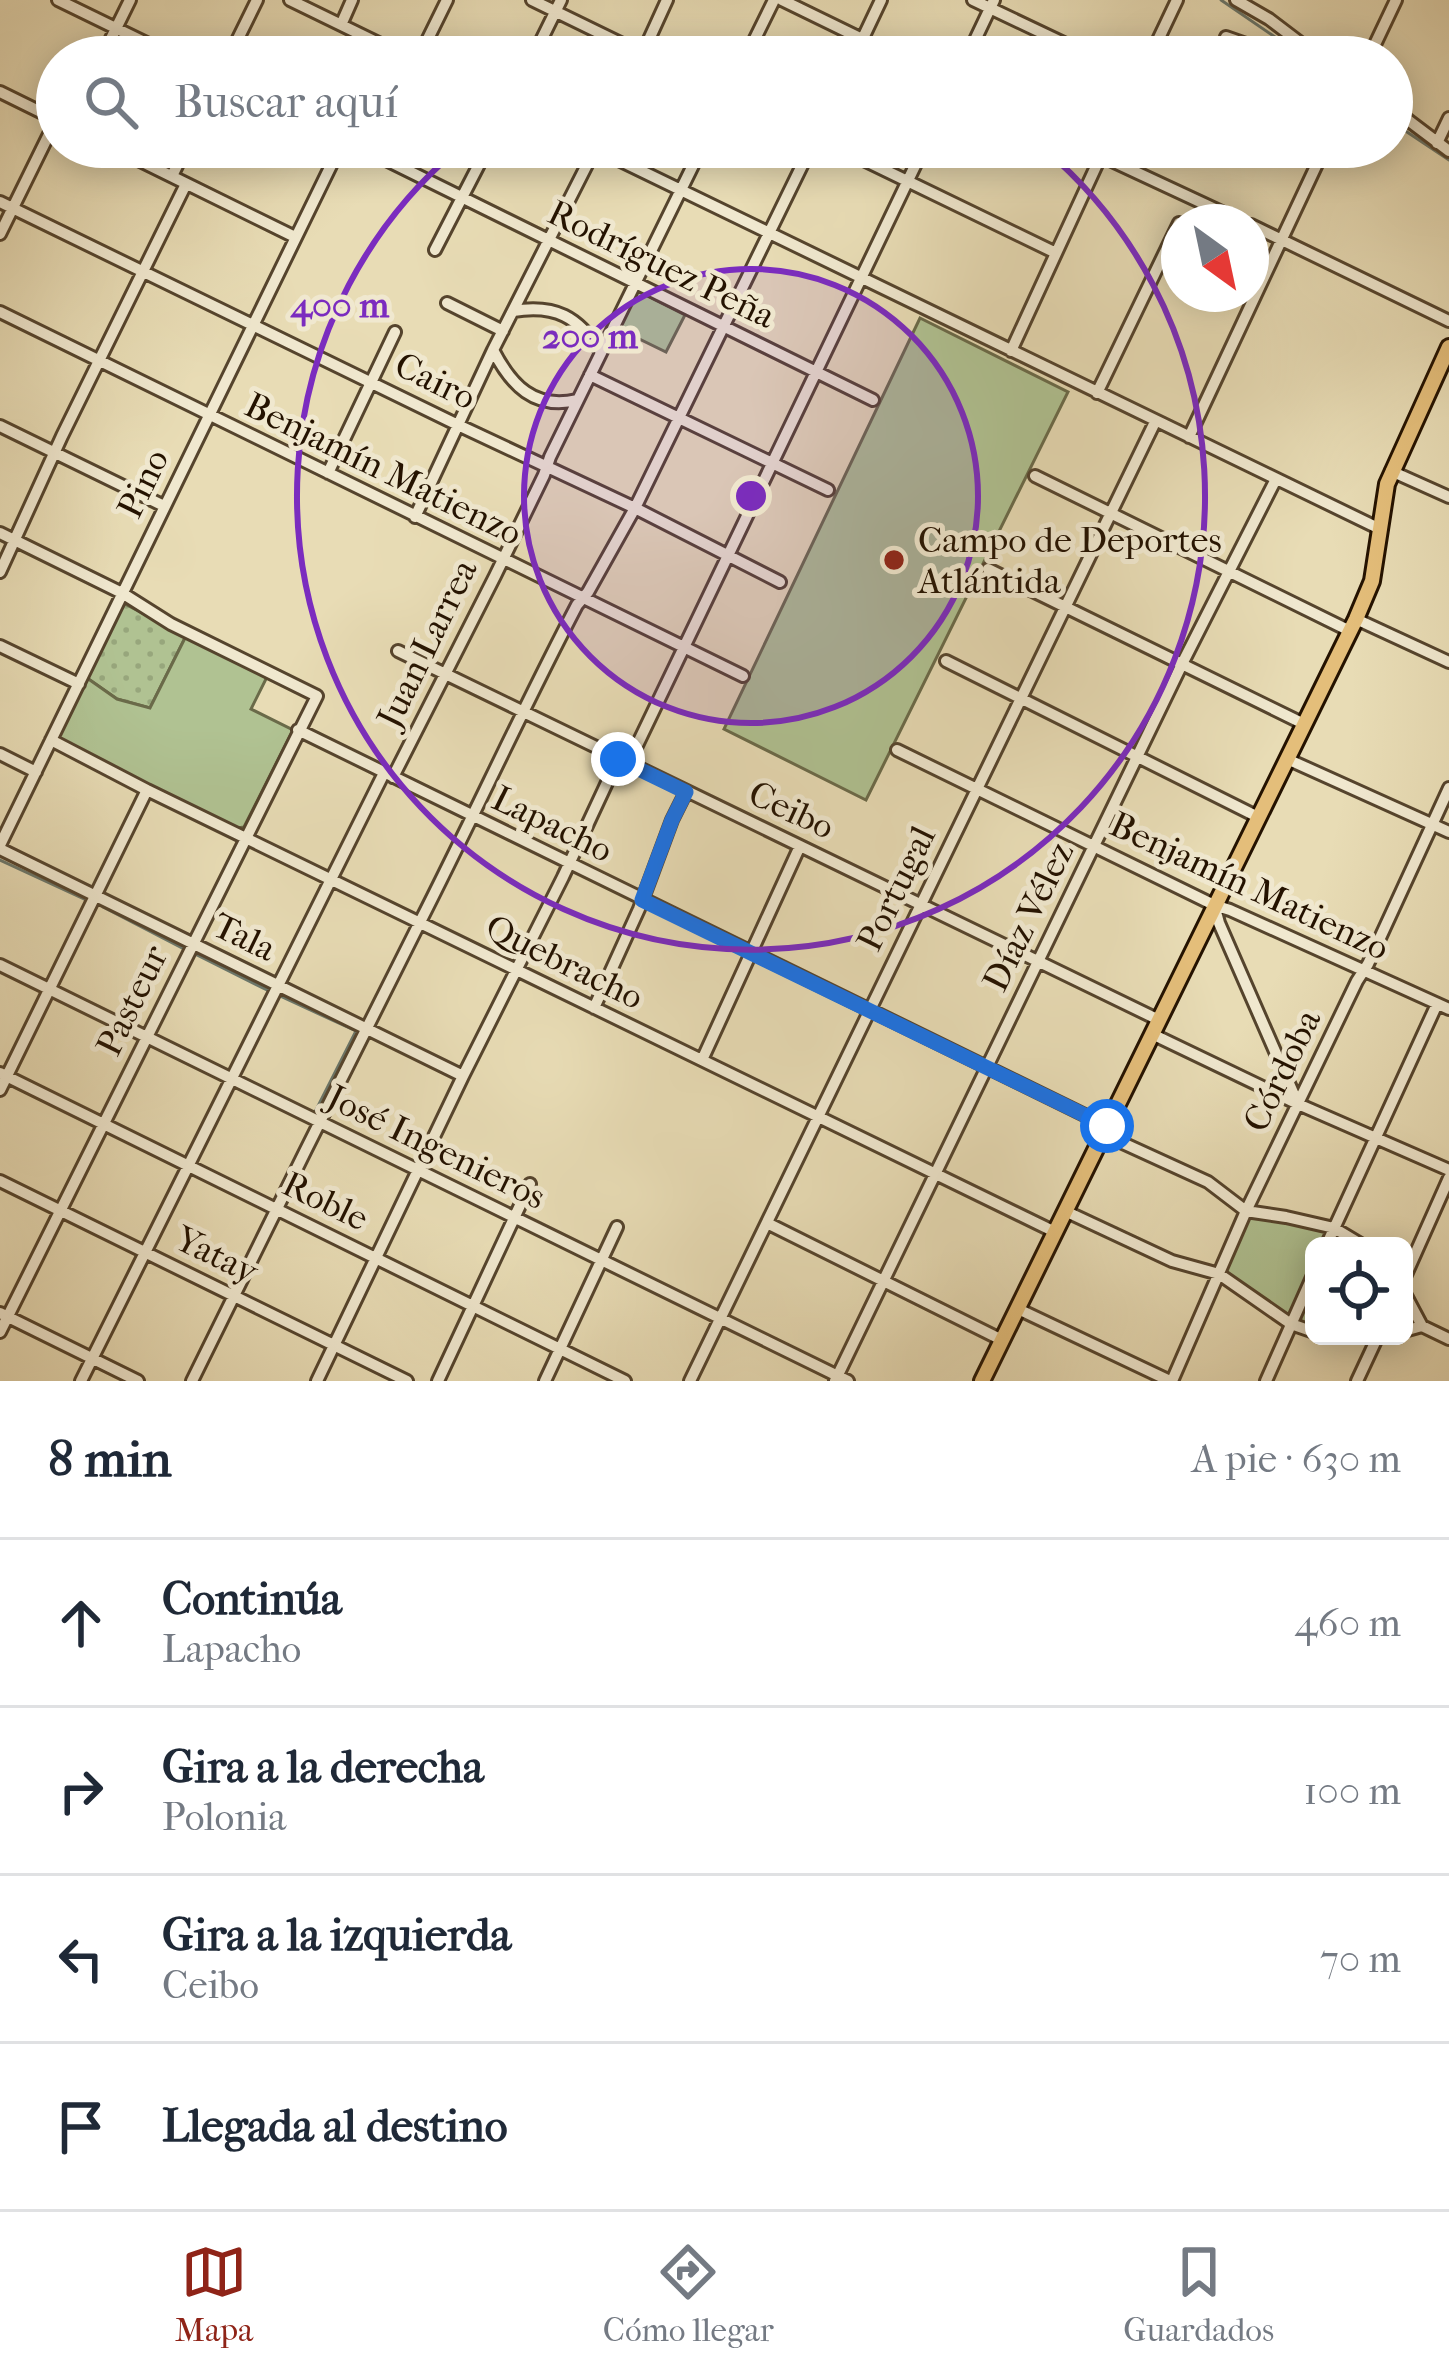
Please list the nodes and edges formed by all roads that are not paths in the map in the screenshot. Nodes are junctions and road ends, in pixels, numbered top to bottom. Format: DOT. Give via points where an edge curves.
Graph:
graph roads {
  1 [pos="58,0"];
  2 [pos="130,0"];
  3 [pos="257,0"];
  4 [pos="290,0"];
  5 [pos="352,0"];
  6 [pos="447,0"];
  7 [pos="532,0"];
  8 [pos="667,0"];
  9 [pos="778,0"];
  10 [pos="881,0"];
  11 [pos="973,0"];
  12 [pos="1177,0"];
  13 [pos="1236,0"];
  14 [pos="1396,0"];
  15 [pos="992,4"];
  16 [pos="558,5"];
  17 [pos="340,25"];
  18 [pos="117,28"];
  19 [pos="113,36"];
  20 [pos="133,36"];
  21 [pos="239,36"];
  22 [pos="358,36"];
  23 [pos="429,36"];
  24 [pos="543,36"];
  25 [pos="610,36"];
  26 [pos="652,36"];
  27 [pos="758,36"];
  28 [pos="856,36"];
  29 [pos="864,36"];
  30 [pos="977,36"];
  31 [pos="1053,36"];
  32 [pos="1160,36"];
  33 [pos="1291,36"];
  34 [pos="1379,36"];
  35 [pos="0,92"];
  36 [pos="36,110"];
  37 [pos="1449,118"];
  38 [pos="1413,124"];
  39 [pos="1437,143"];
  40 [pos="1449,151"];
  41 [pos="36,161"];
  42 [pos="155,168"];
  43 [pos="176,168"];
  44 [pos="330,168"];
  45 [pos="404,168"];
  46 [pos="477,168"];
  47 [pos="584,168"];
  48 [pos="634,168"];
  49 [pos="692,168"];
  50 [pos="801,168"];
  51 [pos="879,168"];
  52 [pos="914,168"];
  53 [pos="1096,168"];
  54 [pos="1134,168"];
  55 [pos="1315,168"];
  56 [pos="172,176"];
  57 [pos="907,182"];
  58 [pos="186,184"];
  59 [pos="681,192"];
  60 [pos="462,196"];
  61 [pos="1191,198"];
  62 [pos="0,202"];
  63 [pos="1188,204"];
  64 [pos="1204,204"];
  65 [pos="13,208"];
  66 [pos="769,233"];
  67 [pos="1269,233"];
  68 [pos="0,234"];
  69 [pos="296,237"];
  70 [pos="1282,239"];
  71 [pos="548,240"];
  72 [pos="435,250"];
  73 [pos="1056,253"];
  74 [pos="1161,260"];
  75 [pos="142,272"];
  76 [pos="861,279"];
  77 [pos="635,284"];
  78 [pos="447,303"];
  79 [pos="513,311"];
  80 [pos="0,312"];
  81 [pos="1449,321"];
  82 [pos="252,324"];
  83 [pos="724,327"];
  84 [pos="503,331"];
  85 [pos="395,332"];
  86 [pos="1449,347"];
  87 [pos="493,350"];
  88 [pos="1011,351"];
  89 [pos="601,352"];
  90 [pos="98,360"];
  91 [pos="814,371"];
  92 [pos="590,375"];
  93 [pos="373,383"];
  94 [pos="1097,393"];
  95 [pos="578,400"];
  96 [pos="873,400"];
  97 [pos="208,415"];
  98 [pos="679,418"];
  99 [pos="1155,422"];
  100 [pos="458,425"];
  101 [pos="0,426"];
  102 [pos="1189,437"];
  103 [pos="55,453"];
  104 [pos="771,462"];
  105 [pos="547,466"];
  106 [pos="1391,471"];
  107 [pos="328,473"];
  108 [pos="1035,476"];
  109 [pos="1276,478"];
  110 [pos="828,490"];
  111 [pos="1449,496"];
  112 [pos="164,506"];
  113 [pos="635,508"];
  114 [pos="1109,515"];
  115 [pos="415,517"];
  116 [pos="1378,528"];
  117 [pos="0,533"];
  118 [pos="15,541"];
  119 [pos="728,555"];
  120 [pos="501,559"];
  121 [pos="988,569"];
  122 [pos="0,572"];
  123 [pos="1229,573"];
  124 [pos="780,582"];
  125 [pos="122,593"];
  126 [pos="583,598"];
  127 [pos="1065,607"];
  128 [pos="1353,625"];
  129 [pos="0,646"];
  130 [pos="683,646"];
  131 [pos="398,651"];
  132 [pos="946,661"];
  133 [pos="1449,662"];
  134 [pos="1182,664"];
  135 [pos="446,675"];
  136 [pos="743,676"];
  137 [pos="79,683"];
  138 [pos="1021,698"];
  139 [pos="520,712"];
  140 [pos="1304,724"];
  141 [pos="298,730"];
  142 [pos="51,740"];
  143 [pos="897,750"];
  144 [pos="0,754"];
  145 [pos="1137,756"];
  146 [pos="1287,759"];
  147 [pos="623,762"];
  148 [pos="36,772"];
  149 [pos="388,775"];
  150 [pos="1449,788"];
  151 [pos="976,789"];
  152 [pos="147,790"];
  153 [pos="686,792"];
  154 [pos="472,816"];
  155 [pos="1258,817"];
  156 [pos="1432,824"];
  157 [pos="1449,832"];
  158 [pos="245,837"];
  159 [pos="800,846"];
  160 [pos="1094,846"];
  161 [pos="0,847"];
  162 [pos="568,864"];
  163 [pos="331,879"];
  164 [pos="95,896"];
  165 [pos="642,900"];
  166 [pos="922,904"];
  167 [pos="1214,905"];
  168 [pos="419,923"];
  169 [pos="192,944"];
  170 [pos="752,953"];
  171 [pos="1039,961"];
  172 [pos="0,965"];
  173 [pos="516,970"];
  174 [pos="1364,971"];
  175 [pos="278,986"];
  176 [pos="49,989"];
  177 [pos="1443,1007"];
  178 [pos="594,1008"];
  179 [pos="868,1010"];
  180 [pos="1156,1027"];
  181 [pos="364,1029"];
  182 [pos="146,1037"];
  183 [pos="702,1060"];
  184 [pos="986,1069"];
  185 [pos="3,1074"];
  186 [pos="464,1076"];
  187 [pos="232,1080"];
  188 [pos="0,1090"];
  189 [pos="1298,1104"];
  190 [pos="819,1118"];
  191 [pos="320,1123"];
  192 [pos="104,1124"];
  193 [pos="1105,1130"];
  194 [pos="1377,1138"];
  195 [pos="190,1166"];
  196 [pos="418,1170"];
  197 [pos="1449,1174"];
  198 [pos="936,1175"];
  199 [pos="0,1181"];
  200 [pos="530,1184"];
  201 [pos="61,1210"];
  202 [pos="277,1210"];
  203 [pos="1065,1211"];
  204 [pos="1246,1211"];
  205 [pos="515,1217"];
  206 [pos="767,1223"];
  207 [pos="616,1227"];
  208 [pos="1334,1228"];
  209 [pos="1055,1232"];
  210 [pos="1330,1237"];
  211 [pos="1349,1237"];
  212 [pos="147,1253"];
  213 [pos="377,1258"];
  214 [pos="1413,1259"];
  215 [pos="601,1260"];
  216 [pos="1220,1274"];
  217 [pos="884,1281"];
  218 [pos="1305,1293"];
  219 [pos="234,1295"];
  220 [pos="471,1305"];
  221 [pos="1018,1309"];
  222 [pos="1413,1309"];
  223 [pos="4,1315"];
  224 [pos="722,1318"];
  225 [pos="1291,1324"];
  226 [pos="1422,1326"];
  227 [pos="1305,1328"];
  228 [pos="1413,1328"];
  229 [pos="0,1332"];
  230 [pos="1449,1339"];
  231 [pos="1002,1340"];
  232 [pos="1374,1345"];
  233 [pos="334,1346"];
  234 [pos="560,1349"];
  235 [pos="92,1358"];
  236 [pos="840,1379"];
  237 [pos="81,1381"];
  238 [pos="138,1381"];
  239 [pos="192,1381"];
  240 [pos="317,1381"];
  241 [pos="407,1381"];
  242 [pos="438,1381"];
  243 [pos="545,1381"];
  244 [pos="625,1381"];
  245 [pos="690,1381"];
  246 [pos="982,1381"];
  247 [pos="1171,1381"];
  248 [pos="1266,1381"];
  249 [pos="1357,1381"];
  1 -- 18 [label="street"];
  2 -- 18 [label="street"];
  3 -- 21 [label="street"];
  4 -- 17 [label="street"];
  5 -- 17 [label="street"];
  6 -- 23 [label="street"];
  7 -- 16 [label="street"];
  8 -- 26 [label="street"];
  9 -- 27 [label="street"];
  9 -- 28 [label="street"];
  10 -- 29 [label="street"];
  11 -- 15 [label="street"];
  12 -- 32 [label="street"];
  13 -- 33 [label="street"];
  14 -- 34 [label="street"];
  15 -- 30 [label="street"];
  15 -- 31 [label="street"];
  16 -- 24 [label="street"];
  16 -- 25 [label="street"];
  17 -- 22 [label="street"];
  18 -- 19 [label="street"];
  18 -- 20 [label="street"];
  35 -- 36 [label="street"];
  37 -- 39 [label="street"];
  38 -- 39 [label="street"];
  39 -- 40 [label="street"];
  41 -- 65 [label="street"];
  42 -- 56 [label="street"];
  43 -- 56 [label="street"];
  44 -- 69 [label="street, Pino"];
  45 -- 60 [label="street, Rodríguez Peña"];
  46 -- 60 [label="street"];
  47 -- 71 [label="street"];
  48 -- 59 [label="street"];
  49 -- 59 [label="street, Juan Larrea"];
  50 -- 66 [label="street"];
  51 -- 57 [label="street"];
  52 -- 57 [label="street"];
  53 -- 73 [label="street"];
  54 -- 61 [label="street"];
  55 -- 70 [label="street"];
  56 -- 58 [label="street"];
  57 -- 73 [label="street"];
  57 -- 76 [label="street"];
  58 -- 69 [label="street"];
  58 -- 75 [label="street"];
  59 -- 66 [label="street"];
  59 -- 77 [label="street, Juan Larrea"];
  60 -- 71 [label="street, Rodríguez Peña"];
  60 -- 72 [label="street"];
  61 -- 63 [label="street"];
  61 -- 64 [label="street"];
  62 -- 65 [label="street, Cairo"];
  65 -- 68 [label="street"];
  65 -- 75 [label="street, Cairo"];
  66 -- 76 [label="street"];
  66 -- 83 [label="street"];
  67 -- 70 [label="street"];
  69 -- 82 [label="street, Pino"];
  70 -- 81 [label="street"];
  70 -- 102 [label="street"];
  71 -- 77 [label="street, Rodríguez Peña"];
  71 -- 79 [label="street"];
  73 -- 88 [label="street"];
  74 -- 94 [label="street"];
  75 -- 82 [label="street, Cairo"];
  75 -- 90 [label="street"];
  76 -- 88 [label="street"];
  76 -- 91 [label="street"];
  77 -- 83 [label="street, Rodríguez Peña"];
  77 -- 89 [label="street, Juan Larrea"];
  78 -- 84 [label="street"];
  79 -- 84 [label="street"];
  79 -- 89 [label="street" via="568,316"];
  80 -- 90 [label="street, Benjamín Matienzo"];
  82 -- 93 [label="street, Cairo"];
  82 -- 97 [label="street, Pino"];
  83 -- 91 [label="street, Rodríguez Peña"];
  83 -- 98 [label="street"];
  84 -- 87 [label="street"];
  85 -- 93 [label="street"];
  86 -- 106 [label="main road"];
  87 -- 95 [label="street" via="515,386 552,402"];
  87 -- 100 [label="street"];
  88 -- 94 [label="street"];
  89 -- 92 [label="street, Juan Larrea"];
  90 -- 97 [label="street, Benjamín Matienzo"];
  90 -- 103 [label="street"];
  91 -- 96 [label="street, Rodríguez Peña"];
  91 -- 104 [label="street"];
  92 -- 95 [label="street, Juan Larrea"];
  92 -- 98 [label="street"];
  93 -- 100 [label="street, Cairo"];
  93 -- 107 [label="street"];
  94 -- 99 [label="street"];
  95 -- 105 [label="street, Juan Larrea"];
  97 -- 107 [label="street, Benjamín Matienzo"];
  97 -- 112 [label="street, Pino"];
  98 -- 104 [label="street"];
  98 -- 113 [label="street"];
  99 -- 102 [label="street"];
  99 -- 114 [label="street, Portugal"];
  100 -- 105 [label="street, Cairo"];
  100 -- 115 [label="street"];
  101 -- 103 [label="street"];
  102 -- 109 [label="street"];
  103 -- 112 [label="street"];
  103 -- 118 [label="street"];
  104 -- 110 [label="street"];
  104 -- 119 [label="street"];
  105 -- 113 [label="street, Cairo"];
  105 -- 120 [label="street, Juan Larrea"];
  106 -- 111 [label="street"];
  106 -- 116 [label="main road"];
  107 -- 115 [label="street, Benjamín Matienzo"];
  108 -- 114 [label="street"];
  109 -- 116 [label="street"];
  109 -- 123 [label="street, Díaz Vélez"];
  112 -- 125 [label="street, Pino"];
  113 -- 119 [label="street, Cairo"];
  113 -- 126 [label="street"];
  114 -- 123 [label="street"];
  114 -- 127 [label="street, Portugal"];
  115 -- 120 [label="street, Benjamín Matienzo"];
  116 -- 128 [label="main road" via="1372,581"];
  117 -- 118 [label="street"];
  118 -- 122 [label="street"];
  118 -- 125 [label="street"];
  119 -- 124 [label="street, Cairo"];
  119 -- 130 [label="street"];
  120 -- 126 [label="street, Benjamín Matienzo"];
  120 -- 135 [label="street, Juan Larrea"];
  121 -- 127 [label="street"];
  123 -- 128 [label="street"];
  123 -- 134 [label="street, Díaz Vélez"];
  125 -- 137 [label="street, Pino"];
  125 -- 141 [label="street, Pasteur" via="316,696"];
  126 -- 130 [label="street, Benjamín Matienzo"];
  126 -- 139 [label="street"];
  127 -- 134 [label="street"];
  127 -- 138 [label="street, Portugal"];
  128 -- 133 [label="street"];
  128 -- 140 [label="main road"];
  129 -- 137 [label="street"];
  130 -- 136 [label="street, Benjamín Matienzo"];
  130 -- 147 [label="street"];
  131 -- 135 [label="street, Ceibo"];
  132 -- 138 [label="street"];
  134 -- 140 [label="street"];
  134 -- 145 [label="street, Díaz Vélez"];
  135 -- 139 [label="street, Ceibo"];
  135 -- 149 [label="street, Juan Larrea"];
  137 -- 142 [label="street, Pino"];
  138 -- 145 [label="street"];
  138 -- 151 [label="street, Portugal"];
  139 -- 147 [label="street, Ceibo"];
  139 -- 154 [label="street"];
  140 -- 146 [label="main road"];
  141 -- 149 [label="street, Lapacho"];
  141 -- 158 [label="street, Pasteur"];
  142 -- 148 [label="street, Pino"];
  142 -- 152 [label="street, Quebracho"];
  143 -- 151 [label="street, Benjamín Matienzo"];
  144 -- 148 [label="street"];
  145 -- 155 [label="street"];
  145 -- 160 [label="street, Díaz Vélez"];
  146 -- 155 [label="main road"];
  146 -- 156 [label="street"];
  147 -- 153 [label="street, Ceibo"];
  147 -- 162 [label="street"];
  148 -- 161 [label="street, Pino"];
  149 -- 154 [label="street, Lapacho"];
  149 -- 163 [label="street, Juan Larrea"];
  150 -- 156 [label="street, Córdoba"];
  151 -- 160 [label="street, Benjamín Matienzo"];
  151 -- 166 [label="street, Portugal"];
  152 -- 158 [label="street, Quebracho"];
  152 -- 164 [label="street"];
  153 -- 159 [label="street, Ceibo"];
  153 -- 165 [label="street"];
  154 -- 162 [label="street, Lapacho"];
  154 -- 168 [label="street"];
  155 -- 167 [label="main road"];
  156 -- 157 [label="street"];
  156 -- 174 [label="street, Córdoba"];
  158 -- 163 [label="street, Quebracho"];
  158 -- 169 [label="street, Pasteur"];
  159 -- 166 [label="street, Ceibo"];
  159 -- 170 [label="street"];
  160 -- 167 [label="street, Benjamín Matienzo"];
  160 -- 171 [label="street, Díaz Vélez"];
  161 -- 164 [label="street, Tala"];
  162 -- 165 [label="street, Lapacho"];
  162 -- 173 [label="street"];
  163 -- 168 [label="street, Quebracho"];
  163 -- 175 [label="street, Juan Larrea"];
  164 -- 169 [label="street, Tala"];
  164 -- 176 [label="street"];
  165 -- 170 [label="street, Lapacho"];
  165 -- 178 [label="street"];
  166 -- 171 [label="street, Ceibo"];
  166 -- 179 [label="street, Portugal"];
  167 -- 174 [label="street, Benjamín Matienzo"];
  167 -- 180 [label="main road"];
  167 -- 189 [label="street"];
  168 -- 173 [label="street, Quebracho"];
  168 -- 181 [label="street"];
  169 -- 175 [label="street, Tala"];
  169 -- 182 [label="street, Pasteur"];
  170 -- 179 [label="street, Lapacho"];
  170 -- 183 [label="street"];
  171 -- 180 [label="street, Ceibo"];
  171 -- 184 [label="street, Díaz Vélez"];
  172 -- 176 [label="street, José Ingenieros"];
  173 -- 178 [label="street, Quebracho"];
  173 -- 186 [label="street"];
  174 -- 177 [label="street, Benjamín Matienzo"];
  174 -- 189 [label="street, Córdoba"];
  175 -- 181 [label="street, Tala"];
  175 -- 187 [label="street, Juan Larrea"];
  176 -- 182 [label="street, José Ingenieros"];
  176 -- 185 [label="street"];
  177 -- 194 [label="street"];
  178 -- 183 [label="street, Quebracho"];
  179 -- 184 [label="street, Lapacho"];
  179 -- 190 [label="street, Portugal"];
  180 -- 189 [label="street, Ceibo"];
  180 -- 193 [label="main road"];
  181 -- 186 [label="street, Tala"];
  181 -- 191 [label="street"];
  182 -- 187 [label="street, José Ingenieros"];
  182 -- 192 [label="street, Pasteur"];
  183 -- 190 [label="street, Quebracho"];
  184 -- 193 [label="street, Lapacho"];
  184 -- 198 [label="street, Díaz Vélez"];
  185 -- 188 [label="street"];
  185 -- 192 [label="street, Roble"];
  186 -- 196 [label="street"];
  187 -- 191 [label="street, José Ingenieros"];
  187 -- 195 [label="street, Juan Larrea"];
  189 -- 194 [label="street, Ceibo"];
  189 -- 204 [label="street, Córdoba"];
  190 -- 198 [label="street, Quebracho"];
  190 -- 206 [label="street, Portugal"];
  191 -- 196 [label="street, José Ingenieros"];
  191 -- 202 [label="street"];
  192 -- 195 [label="street, Roble"];
  192 -- 201 [label="street, Pasteur"];
  193 -- 203 [label="main road"];
  193 -- 204 [label="street, Lapacho" via="1216,1186"];
  194 -- 197 [label="street, Ceibo"];
  194 -- 208 [label="street"];
  195 -- 202 [label="street, Roble"];
  195 -- 212 [label="street, Juan Larrea"];
  196 -- 205 [label="street, José Ingenieros"];
  196 -- 213 [label="street"];
  197 -- 214 [label="street"];
  198 -- 209 [label="street, Quebracho"];
  198 -- 217 [label="street, Díaz Vélez"];
  199 -- 201 [label="street, Yatay"];
  200 -- 205 [label="street"];
  201 -- 212 [label="street, Yatay"];
  201 -- 223 [label="street, Pasteur"];
  202 -- 213 [label="street, Roble"];
  202 -- 219 [label="street"];
  203 -- 209 [label="main road"];
  203 -- 216 [label="street" via="1172,1261"];
  204 -- 208 [label="street"];
  204 -- 216 [label="street, Córdoba"];
  205 -- 215 [label="street, José Ingenieros"];
  205 -- 220 [label="street"];
  206 -- 217 [label="street"];
  206 -- 224 [label="street, Portugal"];
  207 -- 215 [label="street"];
  208 -- 210 [label="street"];
  208 -- 211 [label="street"];
  209 -- 221 [label="main road"];
  212 -- 219 [label="street, Yatay"];
  212 -- 235 [label="street, Juan Larrea"];
  213 -- 220 [label="street, Roble"];
  213 -- 233 [label="street"];
  215 -- 224 [label="street, José Ingenieros"];
  215 -- 234 [label="street"];
  216 -- 225 [label="street"];
  216 -- 247 [label="street, Córdoba"];
  217 -- 231 [label="street"];
  217 -- 236 [label="street, Díaz Vélez"];
  218 -- 225 [label="street"];
  219 -- 233 [label="street, Yatay"];
  219 -- 239 [label="street"];
  220 -- 234 [label="street, Roble"];
  220 -- 242 [label="street"];
  221 -- 231 [label="main road"];
  221 -- 247 [label="street"];
  222 -- 226 [label="street"];
  223 -- 229 [label="street, Pasteur"];
  223 -- 235 [label="street"];
  224 -- 236 [label="street, José Ingenieros"];
  224 -- 245 [label="street, Portugal"];
  225 -- 227 [label="street"];
  225 -- 248 [label="street"];
  226 -- 228 [label="street"];
  226 -- 230 [label="street"];
  231 -- 246 [label="main road"];
  232 -- 249 [label="street"];
  233 -- 240 [label="street"];
  233 -- 241 [label="street, Yatay"];
  234 -- 243 [label="street"];
  234 -- 244 [label="street, Roble"];
  235 -- 237 [label="street, Juan Larrea"];
  235 -- 238 [label="street"];
}
